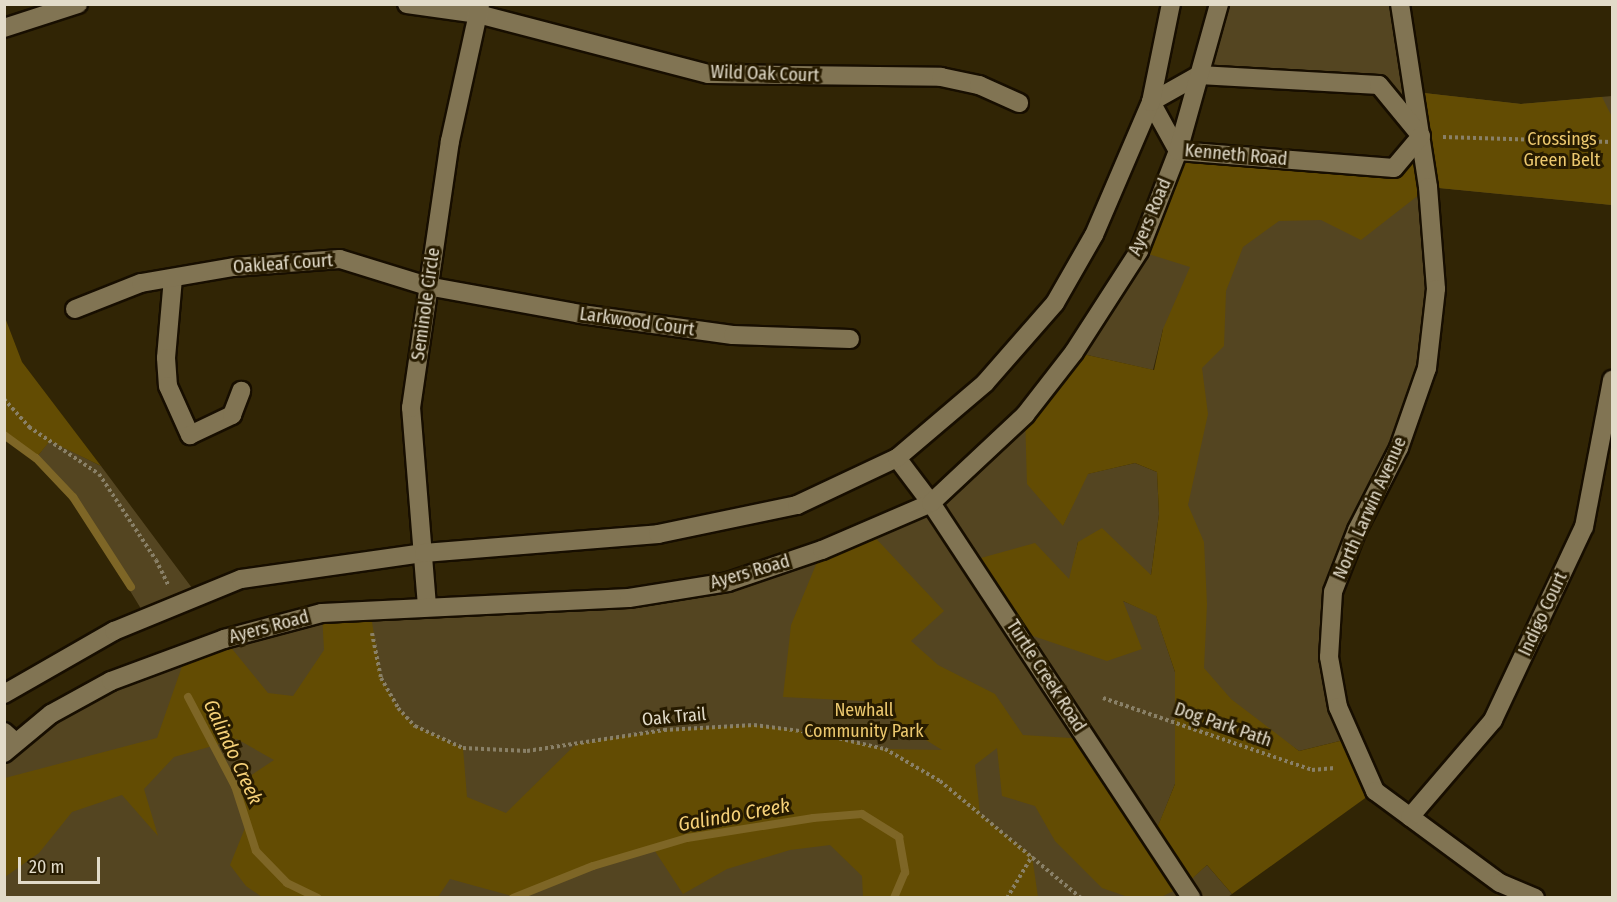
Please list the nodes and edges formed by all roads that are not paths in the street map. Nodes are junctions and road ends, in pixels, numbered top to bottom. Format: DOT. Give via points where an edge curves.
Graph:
graph roads {
  1 [pos="78,4"];
  2 [pos="407,4"];
  3 [pos="1171,4"];
  4 [pos="1219,4"];
  5 [pos="1400,4"];
  6 [pos="479,9"];
  7 [pos="4,28"];
  8 [pos="1199,75"];
  9 [pos="1151,102"];
  10 [pos="1019,103"];
  11 [pos="1421,136"];
  12 [pos="1178,151"];
  13 [pos="172,278"];
  14 [pos="427,286"];
  15 [pos="75,309"];
  16 [pos="850,339"];
  17 [pos="1612,380"];
  18 [pos="241,391"];
  19 [pos="897,458"];
  20 [pos="931,503"];
  21 [pos="424,553"];
  22 [pos="427,606"];
  23 [pos="4,694"];
  24 [pos="8,742"];
  25 [pos="1410,818"];
  26 [pos="1191,897"];
  27 [pos="1535,897"];
  1 -- 7 [label="street"];
  2 -- 6 [label="street, Wild Oak Court"];
  3 -- 9 [label="street"];
  4 -- 8 [label="street, Ayers Road"];
  5 -- 11 [label="street, North Larwin Avenue"];
  6 -- 10 [label="street, Wild Oak Court" via="708,74 941,77 979,85"];
  6 -- 14 [label="street, Seminole Circle" via="450,141"];
  8 -- 9 [label="street"];
  8 -- 11 [label="street" via="1379,84"];
  8 -- 12 [label="street, Ayers Road"];
  9 -- 12 [label="street, Kenneth Road"];
  9 -- 19 [label="street" via="1094,235 1055,303 986,383"];
  11 -- 12 [label="street, Kenneth Road" via="1394,168"];
  11 -- 25 [label="street, North Larwin Avenue" via="1436,289 1427,368 1399,448 1357,530 1333,592 1329,657 1338,707 1375,791"];
  12 -- 20 [label="street, Ayers Road" via="1139,250 1074,352 1025,415"];
  13 -- 14 [label="street, Oakleaf Court" via="234,267 340,260"];
  13 -- 15 [label="street, Oakleaf Court" via="141,284"];
  13 -- 18 [label="street" via="166,358 168,386 190,435 232,415"];
  14 -- 16 [label="street, Larkwood Court" via="581,314 733,335"];
  14 -- 21 [label="street, Seminole Circle" via="411,408"];
  17 -- 25 [label="street, Indigo Court" via="1584,527 1493,720"];
  19 -- 20 [label="street, Turtle Creek Road"];
  19 -- 21 [label="street" via="797,505 658,534"];
  20 -- 22 [label="street, Ayers Road" via="822,550 728,582 629,597"];
  20 -- 26 [label="street, Turtle Creek Road"];
  21 -- 22 [label="street, Seminole Circle"];
  21 -- 23 [label="street" via="241,579 114,631"];
  22 -- 24 [label="street, Ayers Road" via="322,614 224,639 111,681"];
  25 -- 27 [label="street, North Larwin Avenue" via="1500,883"];
}
